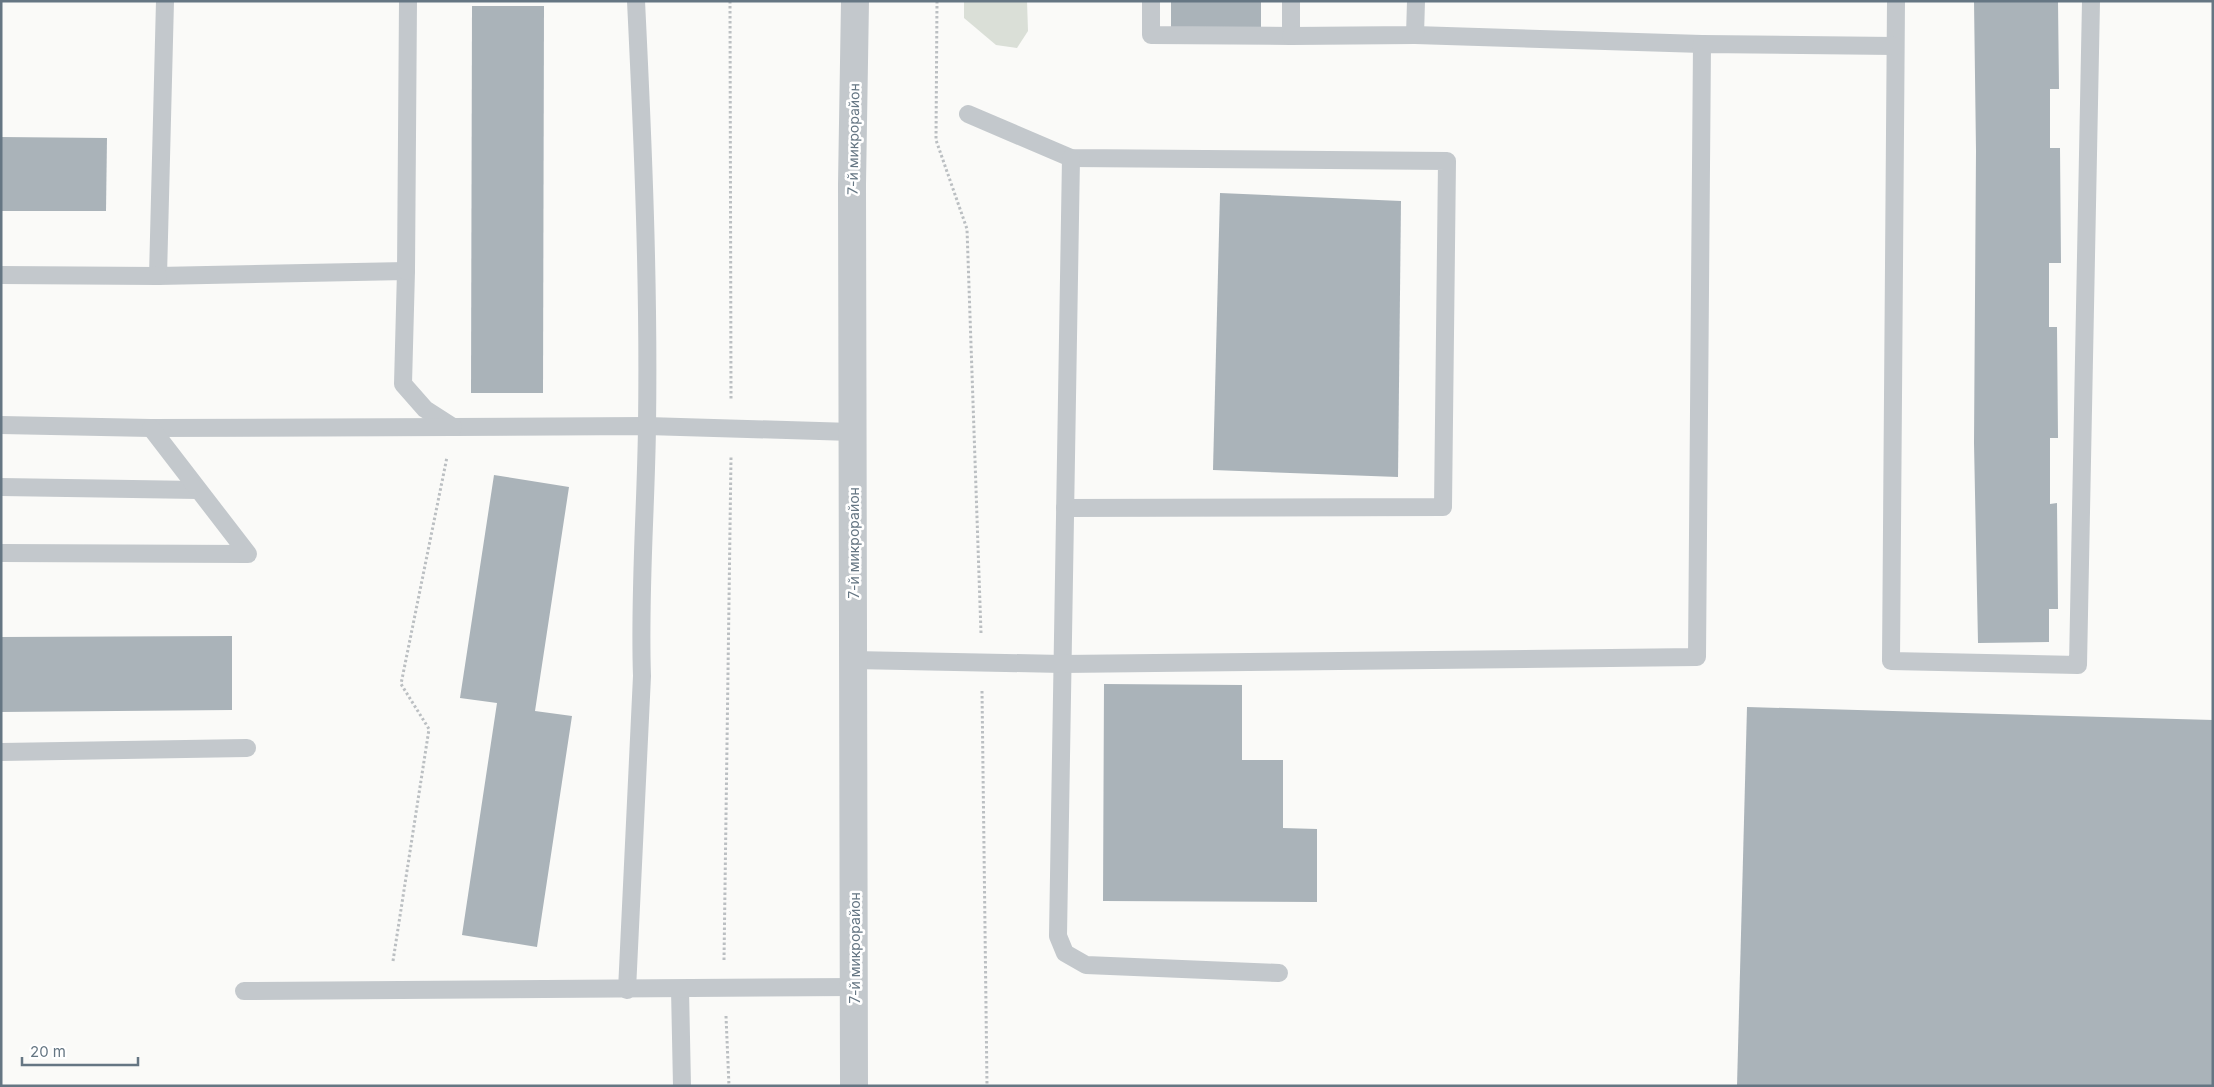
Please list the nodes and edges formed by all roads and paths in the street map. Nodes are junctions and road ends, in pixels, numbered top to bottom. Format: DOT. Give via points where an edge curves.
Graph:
graph roads {
  1 [pos="165,1"];
  2 [pos="408,1"];
  3 [pos="636,1"];
  4 [pos="730,1"];
  5 [pos="855,1"];
  6 [pos="936,1"];
  7 [pos="1151,1"];
  8 [pos="1291,1"];
  9 [pos="1416,1"];
  10 [pos="1896,1"];
  11 [pos="2091,1"];
  12 [pos="1415,34"];
  13 [pos="1291,36"];
  14 [pos="1702,44"];
  15 [pos="1895,46"];
  16 [pos="968,114"];
  17 [pos="1071,158"];
  18 [pos="406,271"];
  19 [pos="1,275"];
  20 [pos="158,276"];
  21 [pos="1,425"];
  22 [pos="647,426"];
  23 [pos="453,427"];
  24 [pos="151,428"];
  25 [pos="731,428"];
  26 [pos="852,432"];
  27 [pos="1,487"];
  28 [pos="198,490"];
  29 [pos="1065,508"];
  30 [pos="1,553"];
  31 [pos="853,660"];
  32 [pos="982,662"];
  33 [pos="1062,664"];
  34 [pos="247,748"];
  35 [pos="1,752"];
  36 [pos="1279,973"];
  37 [pos="854,987"];
  38 [pos="680,989"];
  39 [pos="725,989"];
  40 [pos="627,990"];
  41 [pos="244,991"];
  42 [pos="389,991"];
  43 [pos="682,1086"];
  44 [pos="729,1086"];
  45 [pos="854,1086"];
  46 [pos="987,1086"];
  1 -- 20 [label="lane"];
  2 -- 18 [label="lane"];
  3 -- 22 [label="lane" via="645,176"];
  4 -- 25 [label="path"];
  5 -- 26 [label="street, 7-й микрорайон"];
  6 -- 32 [label="path" via="936,140 967,230"];
  7 -- 13 [label="lane" via="1151,35"];
  8 -- 13 [label="lane"];
  9 -- 12 [label="lane"];
  10 -- 15 [label="lane"];
  11 -- 15 [label="lane" via="2078,665 1891,661"];
  12 -- 13 [label="lane"];
  12 -- 14 [label="lane"];
  14 -- 15 [label="lane"];
  14 -- 33 [label="lane" via="1697,658"];
  16 -- 17 [label="lane"];
  17 -- 29 [label="lane"];
  17 -- 29 [label="lane" via="1447,162 1444,507"];
  18 -- 20 [label="lane"];
  18 -- 23 [label="lane" via="403,384 425,409"];
  19 -- 20 [label="lane"];
  21 -- 24 [label="lane"];
  22 -- 23 [label="lane"];
  22 -- 25 [label="lane"];
  22 -- 40 [label="lane" via="640,628 642,676"];
  23 -- 24 [label="lane"];
  23 -- 42 [label="path" via="401,684 429,729"];
  24 -- 28 [label="lane"];
  25 -- 26 [label="lane"];
  25 -- 39 [label="path"];
  26 -- 31 [label="street, 7-й микрорайон"];
  27 -- 28 [label="lane"];
  28 -- 30 [label="lane" via="248,554"];
  29 -- 33 [label="lane"];
  31 -- 32 [label="lane"];
  31 -- 37 [label="street, 7-й микрорайон"];
  32 -- 33 [label="lane"];
  32 -- 46 [label="path"];
  33 -- 36 [label="lane" via="1058,936 1065,953 1086,965"];
  34 -- 35 [label="lane"];
  37 -- 39 [label="lane"];
  37 -- 45 [label="street, 7-й микрорайон"];
  38 -- 39 [label="lane"];
  38 -- 40 [label="lane"];
  38 -- 43 [label="lane"];
  39 -- 44 [label="path"];
  40 -- 42 [label="lane"];
  41 -- 42 [label="lane"];
}
